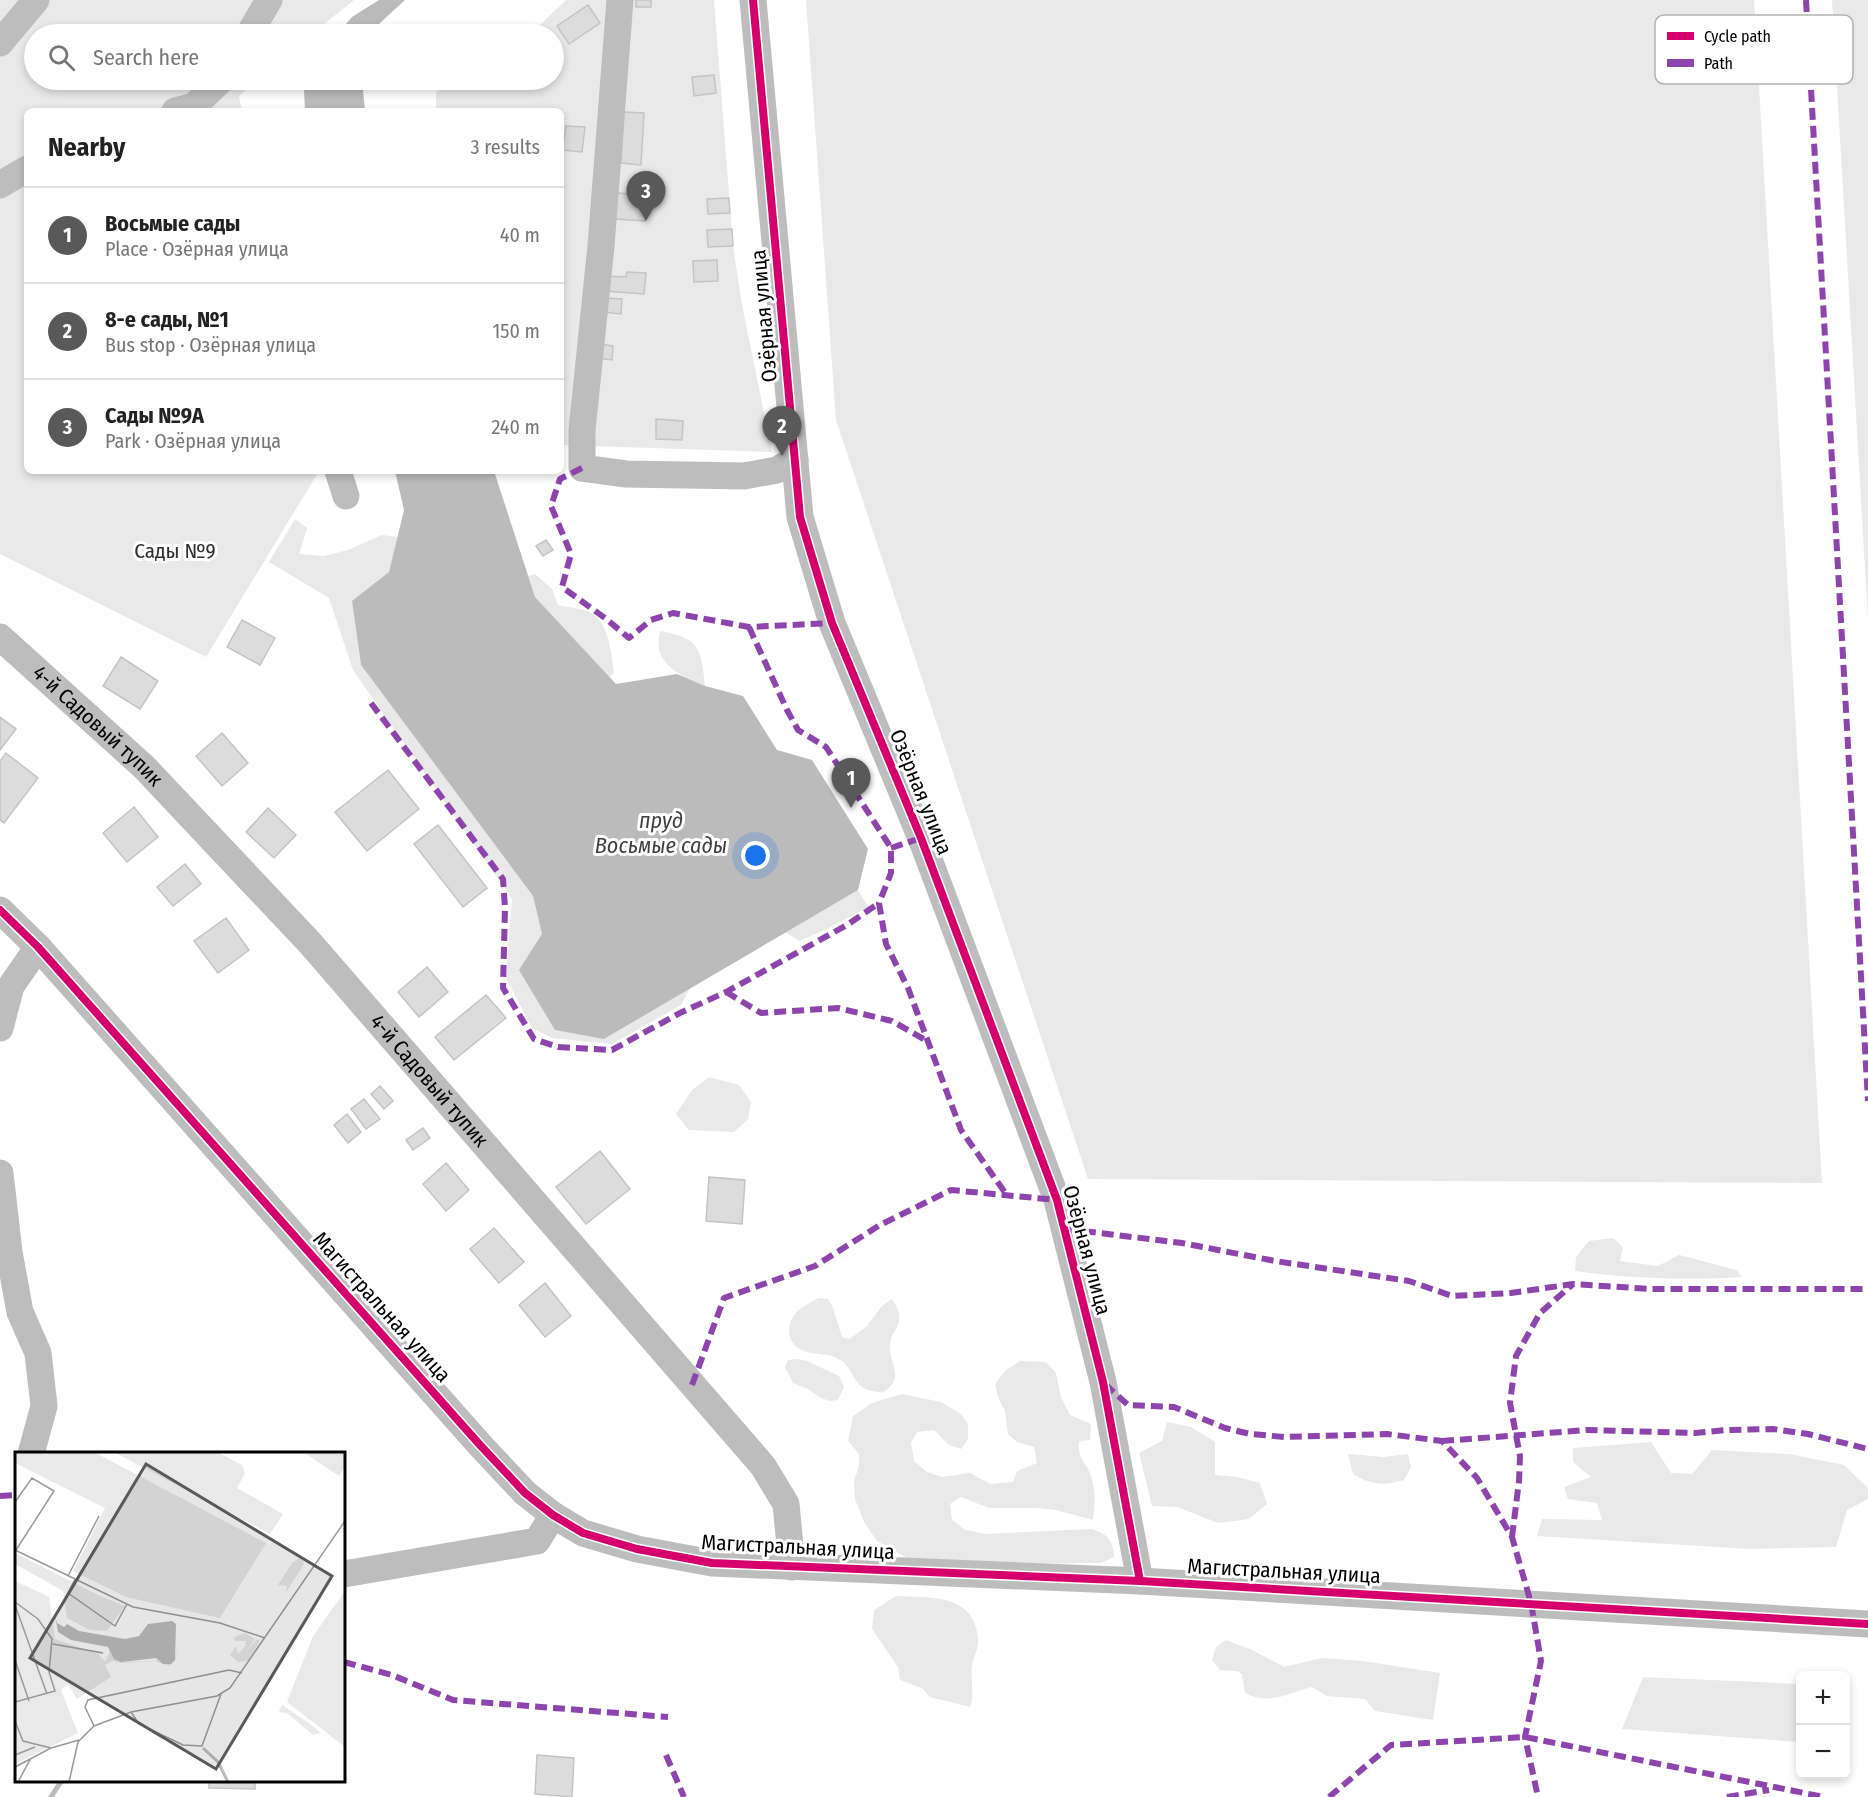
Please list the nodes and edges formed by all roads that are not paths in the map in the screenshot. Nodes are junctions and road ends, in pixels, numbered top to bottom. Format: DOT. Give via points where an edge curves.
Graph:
graph roads {
  1 [pos="36,0"];
  2 [pos="269,0"];
  3 [pos="620,0"];
  4 [pos="753,0"];
  5 [pos="255,24"];
  6 [pos="0,44"];
  7 [pos="209,90"];
  8 [pos="189,108"];
  9 [pos="24,171"];
  10 [pos="0,185"];
  11 [pos="795,459"];
  12 [pos="0,637"];
  13 [pos="0,910"];
  14 [pos="38,947"];
  15 [pos="0,1028"];
  16 [pos="0,1173"];
  17 [pos="32,1452"];
  18 [pos="554,1515"];
  19 [pos="792,1566"];
  20 [pos="345,1574"];
  21 [pos="1140,1581"];
  22 [pos="1868,1624"];
  1 -- 6 [label="street"];
  2 -- 5 [label="street"];
  3 -- 11 [label="street" via="582,430 582,468 626,474 744,476 777,470"];
  4 -- 11 [label="street, Озёрная улица"];
  7 -- 8 [label="street"];
  9 -- 10 [label="street"];
  11 -- 21 [label="street, Озёрная улица" via="800,517 832,623 921,838 1057,1200 1103,1382"];
  12 -- 19 [label="street, 4-й Садовый тупик" via="144,767 310,943 763,1466 786,1504"];
  13 -- 14 [label="street, Магистральная улица"];
  14 -- 15 [label="street" via="11,986"];
  14 -- 18 [label="street, Магистральная улица" via="480,1445 525,1493"];
  16 -- 17 [label="street" via="20,1312 38,1353 44,1406"];
  18 -- 19 [label="street, Магистральная улица" via="583,1533 637,1549 712,1563"];
  18 -- 20 [label="street" via="537,1541"];
  19 -- 21 [label="street, Магистральная улица"];
  21 -- 22 [label="street, Магистральная улица"];
}
